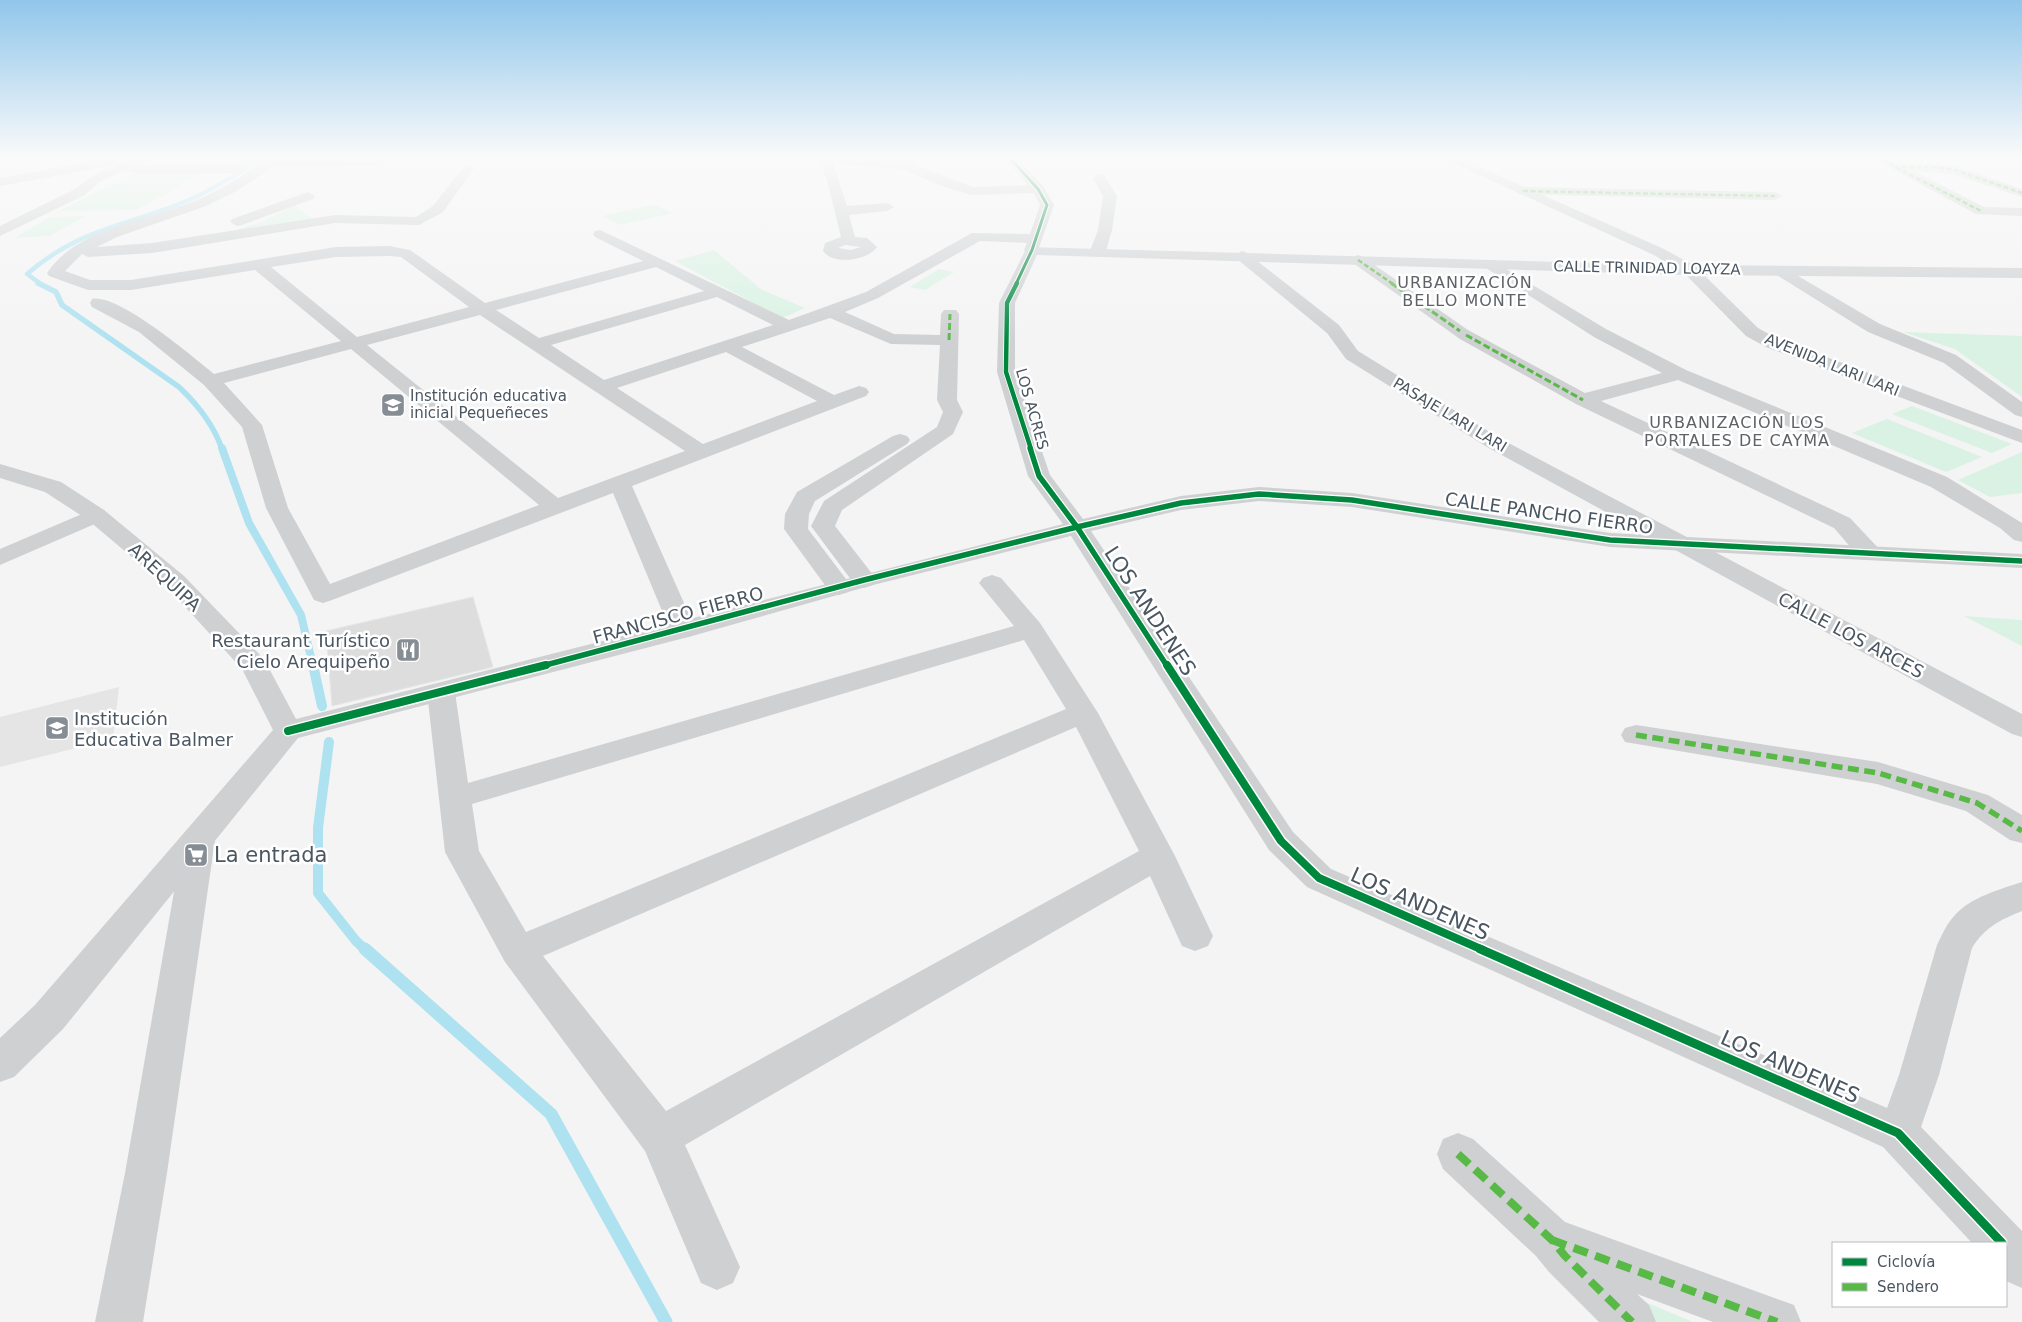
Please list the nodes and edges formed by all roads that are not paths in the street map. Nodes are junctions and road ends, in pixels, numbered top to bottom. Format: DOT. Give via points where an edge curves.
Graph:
graph roads {
  1 [pos="27,219"];
  2 [pos="156,219"];
  3 [pos="248,219"];
  4 [pos="335,219"];
  5 [pos="429,219"];
  6 [pos="844,219"];
  7 [pos="1042,219"];
  8 [pos="1106,219"];
  9 [pos="1585,219"];
  10 [pos="0,232"];
  11 [pos="600,234"];
  12 [pos="413,237"];
  13 [pos="849,240"];
  14 [pos="1034,244"];
  15 [pos="152,248"];
  16 [pos="1098,251"];
  17 [pos="74,252"];
  18 [pos="1242,256"];
  19 [pos="1358,260"];
  20 [pos="658,262"];
  21 [pos="1486,264"];
  22 [pos="262,268"];
  23 [pos="1690,270"];
  24 [pos="1782,271"];
  25 [pos="2022,273"];
  26 [pos="718,292"];
  27 [pos="98,304"];
  28 [pos="482,308"];
  29 [pos="831,312"];
  30 [pos="950,314"];
  31 [pos="788,326"];
  32 [pos="949,340"];
  33 [pos="354,343"];
  34 [pos="536,344"];
  35 [pos="727,346"];
  36 [pos="1679,374"];
  37 [pos="211,381"];
  38 [pos="602,387"];
  39 [pos="859,392"];
  40 [pos="1584,400"];
  41 [pos="834,402"];
  42 [pos="2022,411"];
  43 [pos="2022,438"];
  44 [pos="701,452"];
  45 [pos="0,470"];
  46 [pos="620,483"];
  47 [pos="555,508"];
  48 [pos="96,515"];
  49 [pos="1077,527"];
  50 [pos="2022,535"];
  51 [pos="1680,543"];
  52 [pos="1871,553"];
  53 [pos="0,558"];
  54 [pos="2022,561"];
  55 [pos="992,583"];
  56 [pos="851,584"];
  57 [pos="1031,629"];
  58 [pos="683,630"];
  59 [pos="441,692"];
  60 [pos="1083,713"];
  61 [pos="2022,727"];
  62 [pos="288,731"];
  63 [pos="1636,734"];
  64 [pos="455,798"];
  65 [pos="2022,831"];
  66 [pos="199,840"];
  67 [pos="1158,856"];
  68 [pos="2022,896"];
  69 [pos="1195,936"];
  70 [pos="518,951"];
  71 [pos="0,1064"];
  72 [pos="1898,1133"];
  73 [pos="660,1137"];
  74 [pos="1458,1154"];
  75 [pos="1552,1240"];
  76 [pos="2001,1242"];
  77 [pos="2007,1249"];
  78 [pos="2022,1265"];
  79 [pos="717,1267"];
  80 [pos="119,1322"];
  81 [pos="1632,1322"];
  82 [pos="1777,1322"];
  1 -- 10 [label="street"];
  2 -- 17 [label="street"];
  3 -- 15 [label="street"];
  4 -- 12 [label="street"];
  4 -- 15 [label="street"];
  5 -- 12 [label="street"];
  6 -- 13 [label="street"];
  7 -- 14 [label="street, LOS ACRES"];
  8 -- 16 [label="street"];
  9 -- 23 [label="street, AVENIDA LARI LARI" via="1659,252"];
  11 -- 20 [label="street"];
  12 -- 17 [label="street" via="389,251 336,252 102,287 55,273"];
  12 -- 28 [label="street"];
  14 -- 16 [label="street, CALLE TRINIDAD LOAYZA"];
  14 -- 29 [label="street, CALLE TRINIDAD LOAYZA" via="977,236 872,295"];
  14 -- 49 [label="street, LOS ACRES" via="1008,303 1006,372 1039,476"];
  15 -- 17 [label="street"];
  16 -- 18 [label="street, CALLE TRINIDAD LOAYZA"];
  18 -- 19 [label="street, CALLE TRINIDAD LOAYZA"];
  18 -- 51 [label="street, PASAJE LARI LARI" via="1333,329 1352,354 1494,443"];
  19 -- 21 [label="street, CALLE TRINIDAD LOAYZA"];
  19 -- 40 [label="street" via="1463,333"];
  20 -- 26 [label="street"];
  20 -- 28 [label="street"];
  21 -- 23 [label="street, CALLE TRINIDAD LOAYZA"];
  21 -- 36 [label="street" via="1600,333"];
  22 -- 33 [label="street"];
  23 -- 24 [label="street, CALLE TRINIDAD LOAYZA"];
  23 -- 43 [label="street, AVENIDA LARI LARI" via="1752,332 1772,343"];
  24 -- 25 [label="street, CALLE TRINIDAD LOAYZA"];
  24 -- 42 [label="street" via="1874,328 1950,359"];
  26 -- 31 [label="street"];
  26 -- 34 [label="street"];
  27 -- 37 [label="street" via="145,328"];
  28 -- 33 [label="street"];
  28 -- 34 [label="street"];
  29 -- 31 [label="street, CALLE TRINIDAD LOAYZA"];
  29 -- 32 [label="street" via="891,339"];
  30 -- 32 [label="street"];
  31 -- 35 [label="street, CALLE TRINIDAD LOAYZA"];
  32 -- 56 [label="street" via="947,400 953,412 946,430 832,506 823,526"];
  33 -- 37 [label="street"];
  33 -- 47 [label="street"];
  34 -- 38 [label="street"];
  35 -- 38 [label="street, CALLE TRINIDAD LOAYZA"];
  35 -- 41 [label="street"];
  36 -- 40 [label="street"];
  36 -- 50 [label="street" via="1939,482 2008,523"];
  37 -- 47 [label="street" via="252,425 277,508 323,595"];
  38 -- 44 [label="street"];
  39 -- 41 [label="street"];
  40 -- 52 [label="street" via="1842,523"];
  41 -- 44 [label="street"];
  44 -- 46 [label="street"];
  45 -- 48 [label="street, AREQUIPA" via="53,487"];
  46 -- 47 [label="street"];
  46 -- 58 [label="street"];
  48 -- 53 [label="street"];
  48 -- 62 [label="street, AREQUIPA" via="175,581 254,665"];
  49 -- 51 [label="street, CALLE PANCHO FIERRO" via="1180,503 1259,494 1352,500 1610,540"];
  49 -- 56 [label="street, FRANCISCO FIERRO"];
  49 -- 72 [label="street, LOS ANDENES" via="1281,841 1320,878"];
  51 -- 52 [label="street, CALLE PANCHO FIERRO"];
  51 -- 61 [label="street, CALLE LOS ARCES"];
  52 -- 54 [label="street, CALLE PANCHO FIERRO"];
  55 -- 57 [label="street"];
  56 -- 58 [label="street, FRANCISCO FIERRO"];
  57 -- 60 [label="street"];
  57 -- 64 [label="street"];
  58 -- 59 [label="street, FRANCISCO FIERRO"];
  59 -- 62 [label="street, FRANCISCO FIERRO"];
  59 -- 64 [label="street"];
  60 -- 67 [label="street"];
  60 -- 70 [label="street"];
  62 -- 66 [label="street"];
  63 -- 65 [label="street" via="1878,773 1977,803"];
  64 -- 70 [label="street" via="462,852"];
  66 -- 71 [label="street" via="50,1017"];
  66 -- 80 [label="street"];
  67 -- 69 [label="street"];
  67 -- 73 [label="street"];
  68 -- 72 [label="street" via="1990,909 1968,924 1955,945 1920,1075"];
  70 -- 73 [label="street"];
  72 -- 76 [label="street"];
  73 -- 79 [label="street"];
  74 -- 75 [label="street"];
  75 -- 81 [label="street" via="1564,1256"];
  75 -- 82 [label="street"];
  77 -- 78 [label="street"];
}
